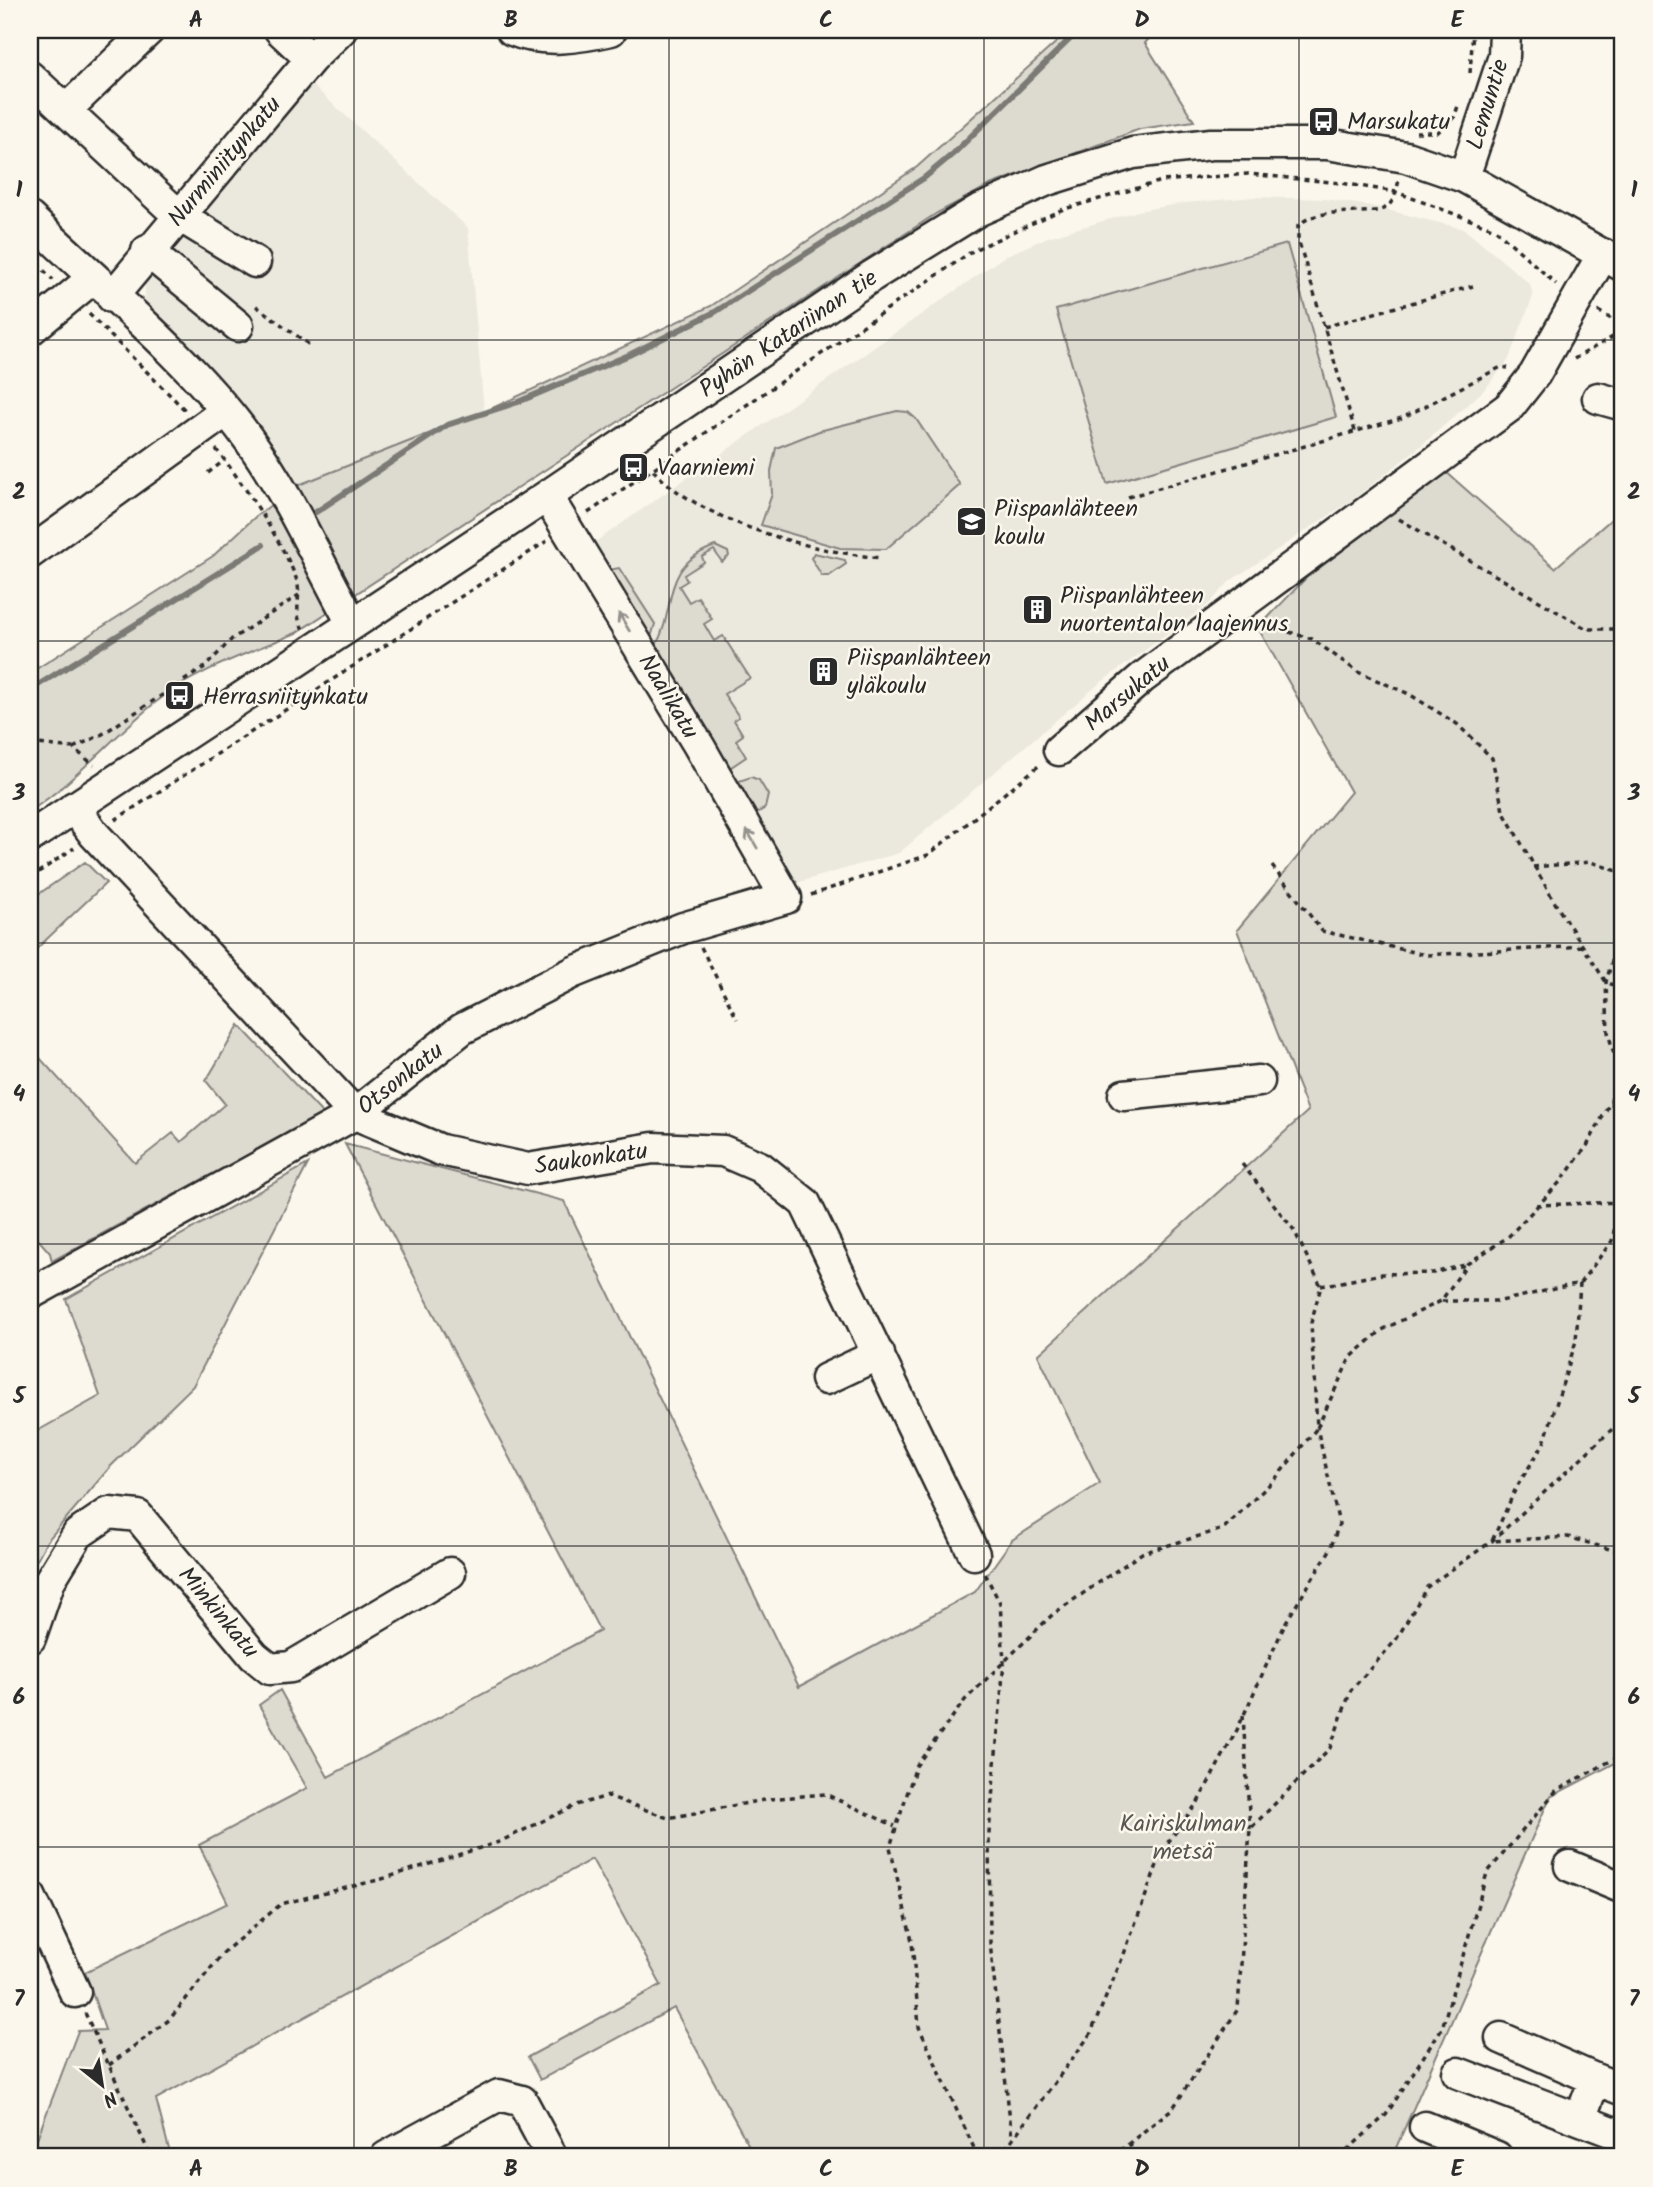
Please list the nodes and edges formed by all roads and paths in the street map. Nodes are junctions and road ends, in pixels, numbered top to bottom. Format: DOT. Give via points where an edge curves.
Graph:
graph roads {
  1 [pos="149,30"];
  2 [pos="281,30"];
  3 [pos="341,30"];
  4 [pos="512,30"];
  5 [pos="611,30"];
  6 [pos="1473,30"];
  7 [pos="1505,30"];
  8 [pos="311,59"];
  9 [pos="30,77"];
  10 [pos="1468,81"];
  11 [pos="1458,105"];
  12 [pos="66,110"];
  13 [pos="1364,121"];
  14 [pos="1410,145"];
  15 [pos="1464,177"];
  16 [pos="1396,192"];
  17 [pos="178,215"];
  18 [pos="30,218"];
  19 [pos="147,251"];
  20 [pos="1613,260"];
  21 [pos="255,262"];
  22 [pos="1473,286"];
  23 [pos="103,287"];
  24 [pos="1576,299"];
  25 [pos="237,326"];
  26 [pos="1324,327"];
  27 [pos="1623,328"];
  28 [pos="30,330"];
  29 [pos="1535,374"];
  30 [pos="226,411"];
  31 [pos="1355,431"];
  32 [pos="225,460"];
  33 [pos="652,470"];
  34 [pos="208,472"];
  35 [pos="547,496"];
  36 [pos="1128,497"];
  37 [pos="1376,505"];
  38 [pos="567,527"];
  39 [pos="30,553"];
  40 [pos="882,558"];
  41 [pos="299,595"];
  42 [pos="1228,613"];
  43 [pos="352,623"];
  44 [pos="1623,629"];
  45 [pos="73,748"];
  46 [pos="1059,750"];
  47 [pos="74,807"];
  48 [pos="94,834"];
  49 [pos="30,837"];
  50 [pos="1272,866"];
  51 [pos="1533,867"];
  52 [pos="1623,873"];
  53 [pos="30,878"];
  54 [pos="786,898"];
  55 [pos="1623,923"];
  56 [pos="693,925"];
  57 [pos="1584,946"];
  58 [pos="1606,982"];
  59 [pos="1623,989"];
  60 [pos="737,1019"];
  61 [pos="1259,1081"];
  62 [pos="1124,1096"];
  63 [pos="1611,1101"];
  64 [pos="355,1114"];
  65 [pos="1623,1137"];
  66 [pos="1623,1157"];
  67 [pos="1242,1164"];
  68 [pos="1621,1202"];
  69 [pos="1536,1205"];
  70 [pos="1467,1264"];
  71 [pos="1580,1283"];
  72 [pos="1321,1286"];
  73 [pos="30,1294"];
  74 [pos="1441,1301"];
  75 [pos="879,1354"];
  76 [pos="826,1380"];
  77 [pos="1623,1419"];
  78 [pos="1317,1428"];
  79 [pos="1492,1541"];
  80 [pos="1623,1553"];
  81 [pos="974,1554"];
  82 [pos="450,1573"];
  83 [pos="30,1638"];
  84 [pos="1004,1662"];
  85 [pos="1243,1714"];
  86 [pos="1623,1754"];
  87 [pos="895,1826"];
  88 [pos="1250,1829"];
  89 [pos="1570,1866"];
  90 [pos="1623,1888"];
  91 [pos="30,1896"];
  92 [pos="75,1992"];
  93 [pos="1501,2038"];
  94 [pos="109,2065"];
  95 [pos="1458,2073"];
  96 [pos="1595,2079"];
  97 [pos="1623,2090"];
  98 [pos="1580,2119"];
  99 [pos="1425,2127"];
  100 [pos="1623,2136"];
  101 [pos="1012,2140"];
  102 [pos="1131,2142"];
  103 [pos="151,2157"];
  104 [pos="386,2157"];
  105 [pos="552,2157"];
  106 [pos="978,2157"];
  107 [pos="999,2157"];
  108 [pos="1112,2157"];
  109 [pos="1130,2157"];
  110 [pos="1340,2157"];
  111 [pos="1497,2157"];
  1 -- 12 [label="street"];
  2 -- 8 [label="street"];
  3 -- 8 [label="street, Nurminiitynkatu"];
  4 -- 5 [label="street" via="546,38"];
  6 -- 10 [label="path"];
  7 -- 15 [label="street, Lemuntie" via="1502,65"];
  8 -- 17 [label="street, Nurminiitynkatu"];
  9 -- 12 [label="street"];
  11 -- 14 [label="path" via="1454,118 1438,132"];
  12 -- 17 [label="street"];
  13 -- 14 [label="path"];
  14 -- 15 [label="street, Pyhän Katariinan tie"];
  14 -- 16 [label="path"];
  14 -- 35 [label="street, Pyhän Katariinan tie" via="1211,144 1133,153 1047,180 977,211 884,269"];
  15 -- 20 [label="street, Pyhän Katariinan tie"];
  16 -- 24 [label="path" via="1495,229"];
  16 -- 26 [label="path" via="1380,210 1341,211 1298,226"];
  16 -- 33 [label="path" via="1248,174 1162,181 1061,210 974,250"];
  17 -- 19 [label="street, Nurminiitynkatu"];
  17 -- 21 [label="street"];
  18 -- 23 [label="street"];
  19 -- 23 [label="street, Nurminiitynkatu"];
  19 -- 25 [label="street"];
  20 -- 24 [label="street, Marsukatu"];
  22 -- 26 [label="path"];
  23 -- 28 [label="street, Nurminiitynkatu"];
  23 -- 30 [label="street"];
  24 -- 27 [label="path"];
  24 -- 29 [label="street, Marsukatu"];
  26 -- 31 [label="path"];
  27 -- 29 [label="path" via="1547,375"];
  29 -- 31 [label="path" via="1501,367 1402,418"];
  29 -- 37 [label="street, Marsukatu" via="1509,407"];
  30 -- 39 [label="street"];
  30 -- 43 [label="street" via="279,489"];
  31 -- 36 [label="path"];
  32 -- 34 [label="path"];
  33 -- 38 [label="path"];
  33 -- 40 [label="path" via="678,494 744,525 815,548"];
  35 -- 38 [label="street, Naalikatu"];
  35 -- 43 [label="street, Pyhän Katariinan tie"];
  37 -- 42 [label="street, Marsukatu"];
  37 -- 44 [label="path" via="1587,629"];
  38 -- 48 [label="path"];
  54 -- 38 [label="street, Naalikatu, one-way"];
  41 -- 45 [label="path" via="232,639 205,667 101,736"];
  42 -- 46 [label="street, Marsukatu" via="1142,678"];
  42 -- 51 [label="path" via="1312,639 1358,672 1409,694 1457,724 1492,758 1503,811"];
  43 -- 47 [label="street, Pyhän Katariinan tie"];
  46 -- 54 [label="path" via="928,855 808,896"];
  47 -- 48 [label="street, Saukonkatu"];
  47 -- 49 [label="street, Pyhän Katariinan tie"];
  48 -- 53 [label="path"];
  48 -- 64 [label="street, Saukonkatu"];
  50 -- 57 [label="path" via="1322,931 1426,955"];
  51 -- 52 [label="path" via="1591,862"];
  51 -- 57 [label="path"];
  54 -- 56 [label="street, Otsonkatu"];
  55 -- 58 [label="path"];
  56 -- 60 [label="path"];
  56 -- 64 [label="street, Otsonkatu" via="574,972 461,1029"];
  57 -- 58 [label="path"];
  58 -- 59 [label="path"];
  58 -- 63 [label="path" via="1608,1032 1617,1066"];
  61 -- 62 [label="street"];
  63 -- 65 [label="path"];
  63 -- 69 [label="path" via="1587,1146"];
  64 -- 73 [label="street, Otsonkatu"];
  64 -- 75 [label="street, Saukonkatu" via="441,1150 528,1170 653,1148 723,1151 760,1167 805,1203"];
  66 -- 68 [label="path" via="1617,1183"];
  67 -- 72 [label="path" via="1294,1230"];
  68 -- 69 [label="path"];
  68 -- 71 [label="path" via="1612,1241"];
  69 -- 70 [label="path" via="1508,1237"];
  70 -- 72 [label="path" via="1433,1273 1382,1274"];
  70 -- 74 [label="path"];
  71 -- 74 [label="path" via="1501,1301"];
  71 -- 79 [label="path" via="1576,1341 1544,1443 1516,1488"];
  72 -- 78 [label="path" via="1311,1323"];
  74 -- 78 [label="path" via="1382,1330 1350,1358"];
  75 -- 76 [label="street"];
  75 -- 81 [label="street, Saukonkatu"];
  77 -- 79 [label="path"];
  78 -- 84 [label="path" via="1276,1478 1223,1529 1142,1553 1053,1614"];
  78 -- 85 [label="path" via="1339,1524 1330,1550 1286,1622"];
  79 -- 80 [label="path" via="1567,1537"];
  79 -- 88 [label="path" via="1427,1587 1396,1640 1350,1690 1330,1748"];
  81 -- 84 [label="path" via="1000,1603"];
  82 -- 83 [label="street, Minkinkatu" via="291,1667 270,1669 254,1656 138,1516 108,1513 78,1534 50,1580"];
  84 -- 87 [label="path" via="965,1700 916,1766"];
  84 -- 101 [label="path" via="989,1833 990,1943"];
  85 -- 88 [label="path"];
  85 -- 101 [label="path" via="1199,1802 1163,1849 1090,2035"];
  86 -- 110 [label="path" via="1556,1791 1488,1873 1442,2028 1386,2115"];
  87 -- 94 [label="path" via="825,1794 769,1799 668,1818 608,1796 576,1805 499,1842 382,1879 281,1904 224,1952 169,2020"];
  87 -- 106 [label="path" via="890,1847 912,1941 919,2027"];
  88 -- 102 [label="path" via="1238,2009 1173,2108"];
  89 -- 90 [label="street"];
  91 -- 92 [label="street"];
  92 -- 94 [label="path"];
  93 -- 96 [label="street"];
  94 -- 103 [label="path"];
  95 -- 98 [label="street"];
  96 -- 97 [label="street"];
  96 -- 98 [label="street"];
  98 -- 100 [label="street"];
  99 -- 111 [label="street"];
  101 -- 107 [label="path"];
  102 -- 108 [label="path"];
  102 -- 109 [label="path"];
  104 -- 105 [label="street" via="499,2095 522,2101"];
}
